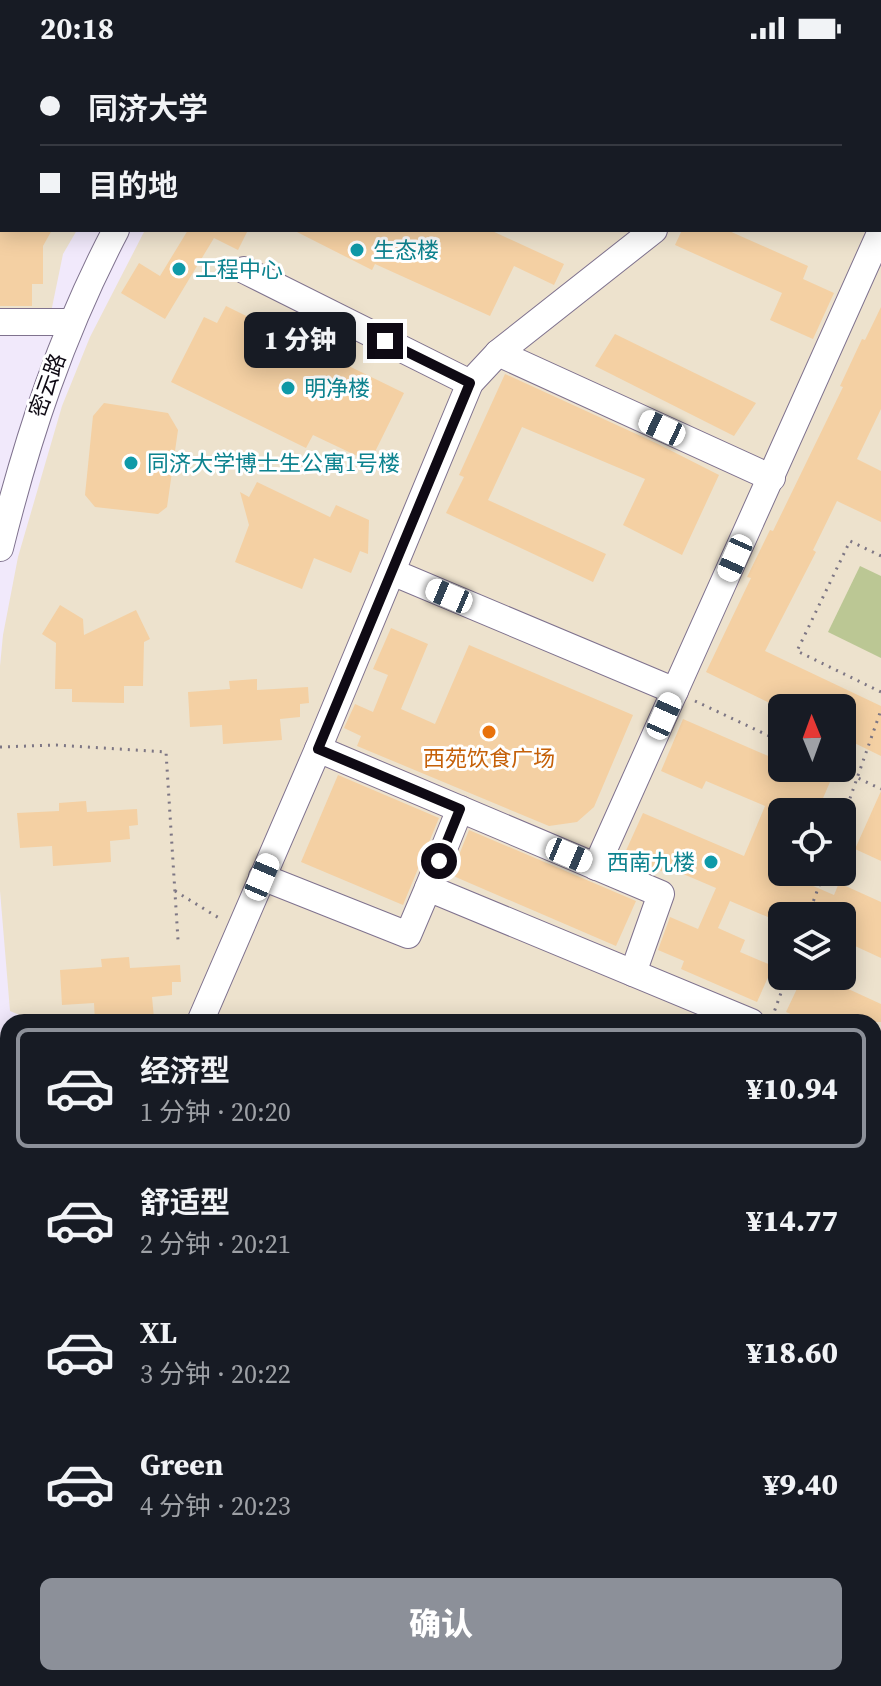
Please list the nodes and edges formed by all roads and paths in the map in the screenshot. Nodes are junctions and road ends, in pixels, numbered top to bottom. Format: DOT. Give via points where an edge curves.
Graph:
graph roads {
  1 [pos="115,232"];
  2 [pos="651,232"];
  3 [pos="881,232"];
  4 [pos="244,270"];
  5 [pos="0,322"];
  6 [pos="72,322"];
  7 [pos="498,353"];
  8 [pos="470,383"];
  9 [pos="772,478"];
  10 [pos="0,548"];
  11 [pos="881,556"];
  12 [pos="392,572"];
  13 [pos="675,691"];
  14 [pos="881,692"];
  15 [pos="881,710"];
  16 [pos="768,735"];
  17 [pos="0,747"];
  18 [pos="318,749"];
  19 [pos="857,778"];
  20 [pos="881,789"];
  21 [pos="850,798"];
  22 [pos="460,809"];
  23 [pos="596,867"];
  24 [pos="262,877"];
  25 [pos="428,888"];
  26 [pos="175,891"];
  27 [pos="221,919"];
  28 [pos="178,940"];
  29 [pos="633,973"];
  30 [pos="782,990"];
  31 [pos="203,1014"];
  32 [pos="732,1014"];
  33 [pos="774,1014"];
  1 -- 6 [label="street, 密云路"];
  2 -- 7 [label="street"];
  3 -- 9 [label="street"];
  4 -- 8 [label="street"];
  5 -- 6 [label="street"];
  6 -- 10 [label="street, 密云路" via="34,420"];
  7 -- 8 [label="street"];
  7 -- 9 [label="street"];
  8 -- 12 [label="street"];
  9 -- 13 [label="street"];
  11 -- 14 [label="path" via="850,541 797,651"];
  12 -- 13 [label="street"];
  12 -- 18 [label="street"];
  13 -- 16 [label="path"];
  13 -- 23 [label="street"];
  15 -- 19 [label="path"];
  17 -- 26 [label="path" via="166,752"];
  18 -- 22 [label="street"];
  18 -- 24 [label="street"];
  19 -- 20 [label="path"];
  19 -- 21 [label="path"];
  22 -- 23 [label="street"];
  22 -- 25 [label="street"];
  23 -- 29 [label="street" via="661,894"];
  24 -- 25 [label="street" via="408,935"];
  24 -- 31 [label="street"];
  25 -- 29 [label="street"];
  26 -- 27 [label="path"];
  26 -- 28 [label="path"];
  29 -- 32 [label="street"];
  30 -- 33 [label="path"];
}
